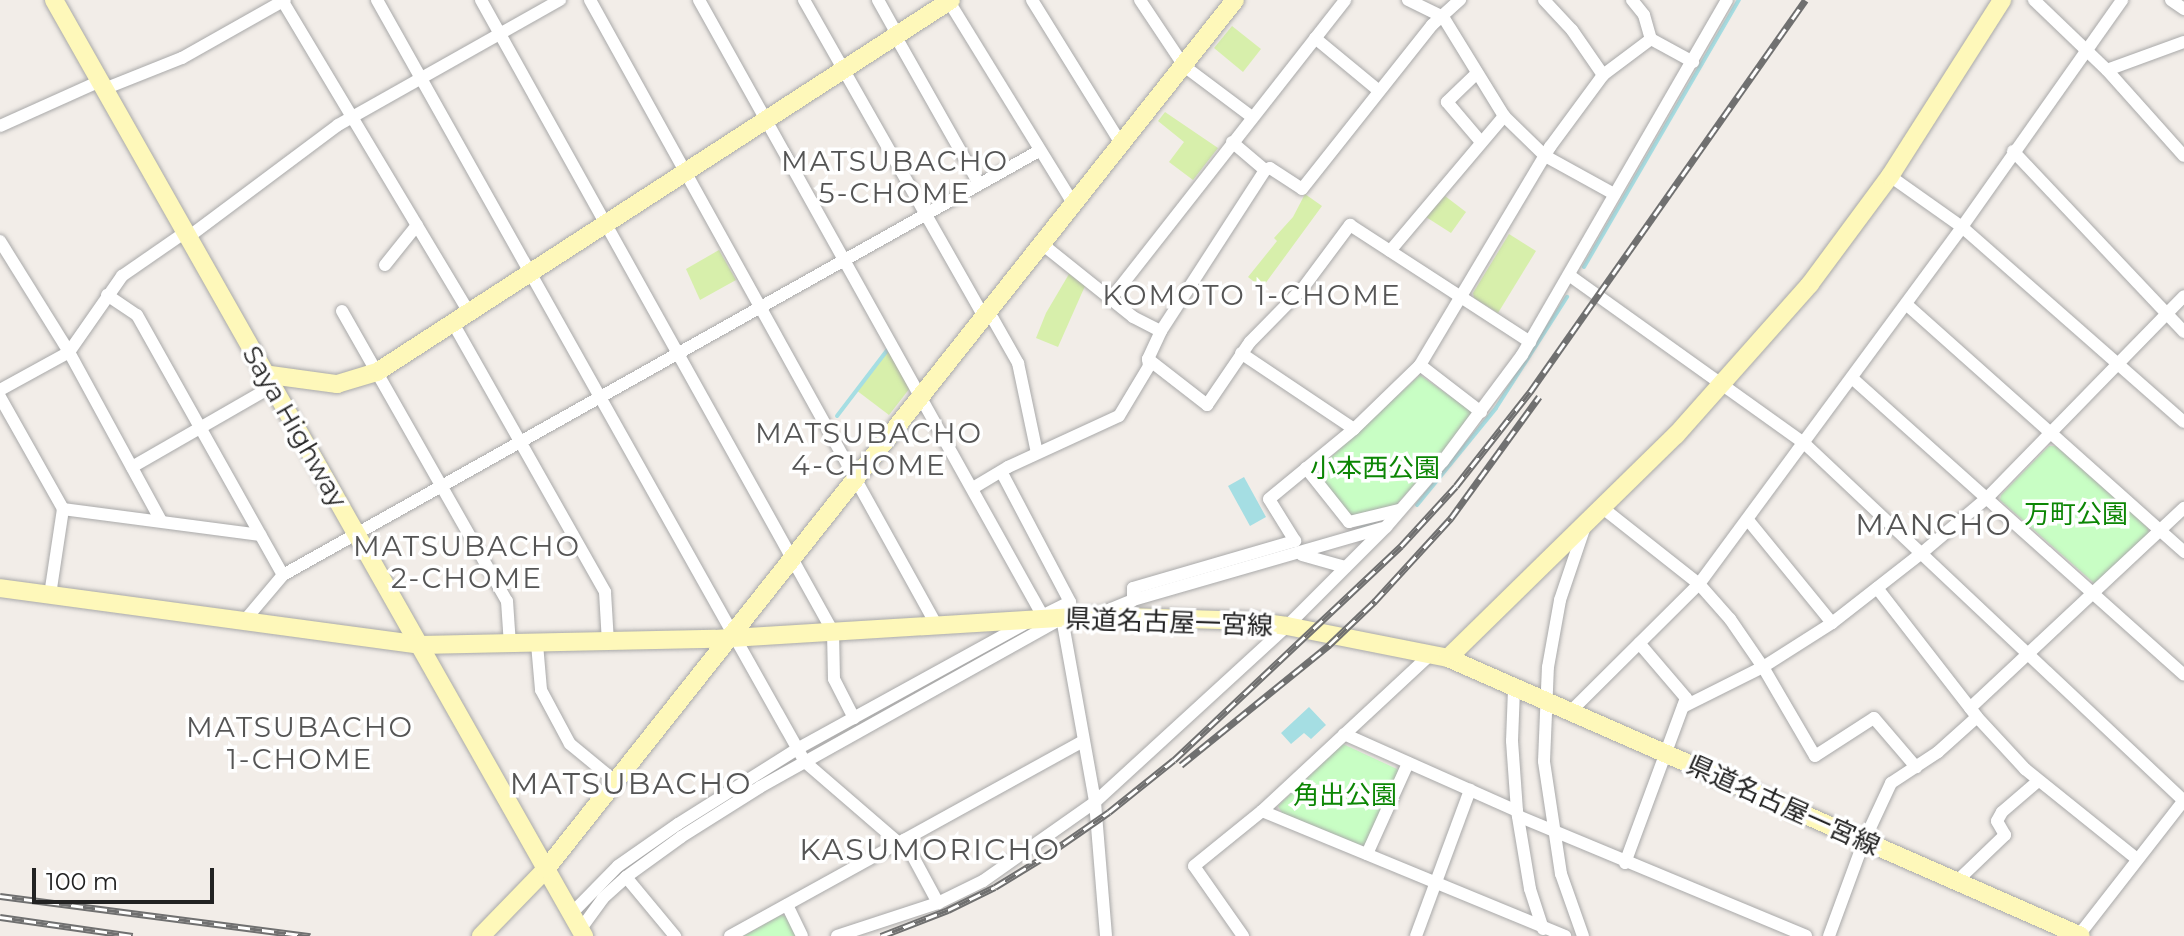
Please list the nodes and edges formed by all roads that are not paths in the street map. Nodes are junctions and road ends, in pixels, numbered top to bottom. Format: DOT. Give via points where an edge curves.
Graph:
graph roads {
  1 [pos="54,0"];
  2 [pos="377,0"];
  3 [pos="481,0"];
  4 [pos="560,0"];
  5 [pos="590,0"];
  6 [pos="699,0"];
  7 [pos="804,0"];
  8 [pos="878,0"];
  9 [pos="1032,0"];
  10 [pos="1140,0"];
  11 [pos="1235,0"];
  12 [pos="1345,0"];
  13 [pos="1408,0"];
  14 [pos="1460,0"];
  15 [pos="1544,0"];
  16 [pos="1632,0"];
  17 [pos="1727,0"];
  18 [pos="2002,0"];
  19 [pos="2034,0"];
  20 [pos="2122,0"];
  21 [pos="2171,0"];
  22 [pos="283,1"];
  23 [pos="949,1"];
  24 [pos="2184,9"];
  25 [pos="1443,17"];
  26 [pos="500,33"];
  27 [pos="897,37"];
  28 [pos="1315,38"];
  29 [pos="1651,39"];
  30 [pos="2184,42"];
  31 [pos="2086,50"];
  32 [pos="1693,62"];
  33 [pos="1184,66"];
  34 [pos="2107,70"];
  35 [pos="844,72"];
  36 [pos="1477,73"];
  37 [pos="1603,75"];
  38 [pos="420,78"];
  39 [pos="102,85"];
  40 [pos="1379,91"];
  41 [pos="1504,116"];
  42 [pos="1252,117"];
  43 [pos="349,119"];
  44 [pos="768,122"];
  45 [pos="0,126"];
  46 [pos="1232,142"];
  47 [pos="1481,142"];
  48 [pos="1122,145"];
  49 [pos="1039,151"];
  50 [pos="2013,151"];
  51 [pos="1545,156"];
  52 [pos="2184,156"];
  53 [pos="1265,170"];
  54 [pos="687,172"];
  55 [pos="1890,176"];
  56 [pos="979,184"];
  57 [pos="1614,194"];
  58 [pos="1074,205"];
  59 [pos="924,215"];
  60 [pos="607,224"];
  61 [pos="417,225"];
  62 [pos="1962,227"];
  63 [pos="186,236"];
  64 [pos="0,241"];
  65 [pos="1042,244"];
  66 [pos="1390,251"];
  67 [pos="845,259"];
  68 [pos="385,265"];
  69 [pos="530,273"];
  70 [pos="1569,275"];
  71 [pos="107,295"];
  72 [pos="2184,296"];
  73 [pos="1462,298"];
  74 [pos="1110,300"];
  75 [pos="1906,304"];
  76 [pos="760,306"];
  77 [pos="342,311"];
  78 [pos="2165,312"];
  79 [pos="984,317"];
  80 [pos="461,318"];
  81 [pos="1161,331"];
  82 [pos="2184,332"];
  83 [pos="1530,342"];
  84 [pos="679,351"];
  85 [pos="69,352"];
  86 [pos="1241,353"];
  87 [pos="1148,359"];
  88 [pos="2117,363"];
  89 [pos="1420,365"];
  90 [pos="377,372"];
  91 [pos="1852,378"];
  92 [pos="267,381"];
  93 [pos="1723,385"];
  94 [pos="0,390"];
  95 [pos="599,396"];
  96 [pos="0,397"];
  97 [pos="922,397"];
  98 [pos="1481,412"];
  99 [pos="2184,422"];
  100 [pos="200,426"];
  101 [pos="1354,429"];
  102 [pos="2051,432"];
  103 [pos="519,443"];
  104 [pos="1804,443"];
  105 [pos="1037,453"];
  106 [pos="132,467"];
  107 [pos="1306,468"];
  108 [pos="1002,473"];
  109 [pos="855,480"];
  110 [pos="441,488"];
  111 [pos="973,488"];
  112 [pos="1987,498"];
  113 [pos="2184,508"];
  114 [pos="63,509"];
  115 [pos="1604,509"];
  116 [pos="1399,510"];
  117 [pos="1748,520"];
  118 [pos="161,521"];
  119 [pos="1386,527"];
  120 [pos="1585,527"];
  121 [pos="2161,532"];
  122 [pos="355,534"];
  123 [pos="260,535"];
  124 [pos="1923,552"];
  125 [pos="2184,552"];
  126 [pos="1299,554"];
  127 [pos="795,559"];
  128 [pos="1345,567"];
  129 [pos="283,575"];
  130 [pos="1699,584"];
  131 [pos="0,588"];
  132 [pos="1877,588"];
  133 [pos="50,595"];
  134 [pos="2095,595"];
  135 [pos="1133,600"];
  136 [pos="1094,616"];
  137 [pos="1045,619"];
  138 [pos="245,620"];
  139 [pos="1832,623"];
  140 [pos="937,626"];
  141 [pos="1287,626"];
  142 [pos="833,632"];
  143 [pos="733,635"];
  144 [pos="608,642"];
  145 [pos="1639,643"];
  146 [pos="537,644"];
  147 [pos="420,645"];
  148 [pos="510,645"];
  149 [pos="2030,654"];
  150 [pos="1440,656"];
  151 [pos="1763,667"];
  152 [pos="2184,675"];
  153 [pos="1514,689"];
  154 [pos="1544,702"];
  155 [pos="1683,707"];
  156 [pos="1973,712"];
  157 [pos="1569,713"];
  158 [pos="854,718"];
  159 [pos="1344,734"];
  160 [pos="1083,741"];
  161 [pos="797,749"];
  162 [pos="1665,754"];
  163 [pos="805,762"];
  164 [pos="1408,763"];
  165 [pos="1916,767"];
  166 [pos="615,781"];
  167 [pos="2038,781"];
  168 [pos="1470,790"];
  169 [pos="2184,800"];
  170 [pos="1095,802"];
  171 [pos="1262,811"];
  172 [pos="1518,814"];
  173 [pos="1553,831"];
  174 [pos="902,841"];
  175 [pos="1864,841"];
  176 [pos="1367,854"];
  177 [pos="2137,859"];
  178 [pos="1625,863"];
  179 [pos="546,869"];
  180 [pos="626,877"];
  181 [pos="1436,882"];
  182 [pos="1956,882"];
  183 [pos="938,903"];
  184 [pos="787,905"];
  185 [pos="578,927"];
  186 [pos="1544,932"];
  187 [pos="2078,935"];
  188 [pos="481,936"];
  189 [pos="675,936"];
  190 [pos="730,936"];
  191 [pos="802,936"];
  192 [pos="837,936"];
  193 [pos="1106,936"];
  194 [pos="1243,936"];
  195 [pos="1416,936"];
  196 [pos="1565,936"];
  197 [pos="1583,936"];
  198 [pos="1806,936"];
  199 [pos="1829,936"];
  1 -- 39 [label="street, Saya Highway"];
  2 -- 38 [label="street"];
  3 -- 26 [label="street"];
  4 -- 26 [label="street"];
  5 -- 54 [label="street"];
  6 -- 44 [label="street"];
  7 -- 35 [label="street"];
  8 -- 27 [label="street"];
  9 -- 48 [label="street"];
  10 -- 33 [label="street"];
  11 -- 33 [label="street"];
  12 -- 28 [label="street"];
  13 -- 25 [label="street"];
  14 -- 25 [label="street"];
  15 -- 37 [label="street"];
  16 -- 29 [label="street" via="1644,15"];
  17 -- 32 [label="street"];
  18 -- 55 [label="street"];
  19 -- 31 [label="street"];
  20 -- 31 [label="street"];
  21 -- 24 [label="street"];
  22 -- 39 [label="street" via="182,58"];
  22 -- 43 [label="street"];
  23 -- 27 [label="street"];
  23 -- 49 [label="street"];
  25 -- 36 [label="street"];
  25 -- 40 [label="street"];
  26 -- 38 [label="street"];
  26 -- 60 [label="street"];
  27 -- 35 [label="street"];
  27 -- 56 [label="street"];
  28 -- 40 [label="street"];
  28 -- 42 [label="street"];
  29 -- 32 [label="street"];
  29 -- 37 [label="street"];
  30 -- 34 [label="street"];
  31 -- 34 [label="street"];
  31 -- 50 [label="street"];
  32 -- 57 [label="street"];
  33 -- 42 [label="street"];
  33 -- 48 [label="street"];
  34 -- 52 [label="street"];
  35 -- 44 [label="street"];
  35 -- 59 [label="street"];
  36 -- 41 [label="street"];
  36 -- 47 [label="street" via="1447,102"];
  37 -- 51 [label="street"];
  38 -- 43 [label="street"];
  38 -- 69 [label="street"];
  39 -- 45 [label="street"];
  39 -- 63 [label="street, Saya Highway"];
  40 -- 53 [label="street" via="1302,189 1270,168"];
  41 -- 47 [label="street"];
  41 -- 51 [label="street"];
  42 -- 46 [label="street"];
  43 -- 61 [label="street"];
  43 -- 63 [label="street"];
  44 -- 54 [label="street"];
  44 -- 67 [label="street"];
  46 -- 53 [label="street"];
  46 -- 74 [label="street"];
  47 -- 66 [label="street"];
  48 -- 58 [label="street"];
  49 -- 56 [label="street"];
  49 -- 58 [label="street"];
  50 -- 62 [label="street"];
  50 -- 78 [label="street"];
  51 -- 57 [label="street"];
  51 -- 73 [label="street"];
  53 -- 81 [label="street"];
  54 -- 60 [label="street"];
  54 -- 76 [label="street"];
  55 -- 62 [label="street"];
  55 -- 93 [label="street" via="1810,284"];
  56 -- 59 [label="street"];
  57 -- 70 [label="street"];
  58 -- 65 [label="street"];
  59 -- 67 [label="street"];
  59 -- 79 [label="street"];
  60 -- 69 [label="street"];
  60 -- 84 [label="street"];
  61 -- 68 [label="street"];
  61 -- 80 [label="street"];
  62 -- 75 [label="street"];
  62 -- 88 [label="street"];
  63 -- 71 [label="street" via="122,276"];
  63 -- 92 [label="street, Saya Highway"];
  64 -- 85 [label="street"];
  65 -- 74 [label="street"];
  65 -- 79 [label="street"];
  66 -- 73 [label="street"];
  66 -- 86 [label="street" via="1350,225 1303,288"];
  67 -- 76 [label="street"];
  67 -- 97 [label="street"];
  69 -- 80 [label="street"];
  69 -- 95 [label="street"];
  70 -- 83 [label="street"];
  70 -- 93 [label="street"];
  71 -- 85 [label="street"];
  71 -- 100 [label="street" via="137,315"];
  72 -- 78 [label="street"];
  73 -- 83 [label="street"];
  73 -- 89 [label="street"];
  74 -- 81 [label="street"];
  75 -- 91 [label="street"];
  75 -- 102 [label="street"];
  76 -- 84 [label="street"];
  76 -- 109 [label="street"];
  77 -- 90 [label="street"];
  78 -- 82 [label="street"];
  78 -- 88 [label="street"];
  79 -- 97 [label="street"];
  79 -- 105 [label="street" via="993,319 1018,363"];
  80 -- 90 [label="street"];
  80 -- 103 [label="street"];
  81 -- 87 [label="street"];
  83 -- 98 [label="street"];
  84 -- 95 [label="street"];
  84 -- 127 [label="street"];
  85 -- 94 [label="street"];
  85 -- 106 [label="street"];
  86 -- 87 [label="street" via="1207,405"];
  86 -- 101 [label="street"];
  87 -- 105 [label="street" via="1149,366 1116,419"];
  88 -- 99 [label="street"];
  88 -- 102 [label="street"];
  89 -- 98 [label="street"];
  89 -- 101 [label="street"];
  90 -- 92 [label="street" via="337,384"];
  90 -- 110 [label="street"];
  91 -- 104 [label="street"];
  91 -- 112 [label="street"];
  92 -- 100 [label="street"];
  92 -- 122 [label="street, Saya Highway"];
  93 -- 104 [label="street"];
  93 -- 115 [label="street"];
  95 -- 103 [label="street"];
  95 -- 143 [label="street"];
  96 -- 114 [label="street"];
  97 -- 109 [label="street"];
  97 -- 111 [label="street"];
  98 -- 116 [label="street"];
  100 -- 106 [label="street"];
  100 -- 123 [label="street"];
  101 -- 107 [label="street"];
  102 -- 112 [label="street"];
  102 -- 121 [label="street"];
  103 -- 110 [label="street"];
  103 -- 144 [label="street" via="605,592"];
  104 -- 117 [label="street"];
  104 -- 124 [label="street"];
  105 -- 108 [label="street"];
  106 -- 118 [label="street"];
  107 -- 116 [label="street" via="1349,522"];
  107 -- 135 [label="street" via="1269,499 1295,541 1133,588"];
  108 -- 111 [label="street"];
  108 -- 137 [label="street" via="1070,602"];
  109 -- 127 [label="street"];
  109 -- 140 [label="street"];
  110 -- 122 [label="street"];
  110 -- 148 [label="street" via="507,601"];
  111 -- 137 [label="street"];
  112 -- 124 [label="street"];
  112 -- 134 [label="street"];
  113 -- 121 [label="street"];
  114 -- 118 [label="street"];
  114 -- 133 [label="street"];
  115 -- 120 [label="street"];
  115 -- 130 [label="street"];
  116 -- 119 [label="street"];
  117 -- 130 [label="street"];
  117 -- 139 [label="street"];
  118 -- 123 [label="street"];
  119 -- 126 [label="street"];
  119 -- 128 [label="street"];
  120 -- 150 [label="street"];
  120 -- 154 [label="street" via="1560,600"];
  121 -- 125 [label="street"];
  121 -- 134 [label="street"];
  122 -- 129 [label="street"];
  122 -- 147 [label="street, Saya Highway"];
  123 -- 129 [label="street"];
  124 -- 132 [label="street"];
  124 -- 149 [label="street"];
  126 -- 128 [label="street"];
  126 -- 135 [label="street"];
  127 -- 142 [label="street"];
  127 -- 143 [label="street"];
  128 -- 141 [label="street"];
  129 -- 138 [label="street"];
  130 -- 145 [label="street"];
  130 -- 151 [label="street"];
  131 -- 133 [label="street, 県道名古屋一宮線"];
  132 -- 139 [label="street"];
  132 -- 156 [label="street"];
  133 -- 138 [label="street, 県道名古屋一宮線"];
  134 -- 149 [label="street"];
  134 -- 152 [label="street"];
  135 -- 136 [label="street"];
  136 -- 137 [label="street, 県道名古屋一宮線"];
  136 -- 141 [label="street, 県道名古屋一宮線"];
  137 -- 140 [label="street, 県道名古屋一宮線"];
  137 -- 158 [label="street"];
  137 -- 160 [label="street"];
  137 -- 163 [label="street"];
  138 -- 147 [label="street, 県道名古屋一宮線"];
  139 -- 151 [label="street"];
  140 -- 142 [label="street, 県道名古屋一宮線"];
  141 -- 150 [label="street, 県道名古屋一宮線"];
  141 -- 170 [label="street"];
  142 -- 143 [label="street, 県道名古屋一宮線"];
  142 -- 158 [label="street" via="834,679"];
  143 -- 144 [label="street, 県道名古屋一宮線"];
  143 -- 161 [label="street"];
  143 -- 166 [label="street"];
  144 -- 146 [label="street, 県道名古屋一宮線"];
  145 -- 155 [label="street" via="1686,698"];
  145 -- 157 [label="street"];
  146 -- 148 [label="street, 県道名古屋一宮線"];
  146 -- 166 [label="street" via="541,690 568,741"];
  147 -- 148 [label="street, 県道名古屋一宮線"];
  147 -- 179 [label="street, Saya Highway"];
  149 -- 156 [label="street"];
  149 -- 169 [label="street"];
  150 -- 153 [label="street, 県道名古屋一宮線"];
  150 -- 159 [label="street"];
  151 -- 155 [label="street"];
  151 -- 165 [label="street" via="1815,756 1874,718"];
  153 -- 154 [label="street, 県道名古屋一宮線"];
  153 -- 172 [label="street"];
  154 -- 157 [label="street, 県道名古屋一宮線"];
  154 -- 173 [label="street" via="1544,761"];
  155 -- 162 [label="street"];
  156 -- 165 [label="street"];
  156 -- 167 [label="street"];
  157 -- 162 [label="street, 県道名古屋一宮線"];
  158 -- 161 [label="street"];
  159 -- 164 [label="street"];
  159 -- 171 [label="street"];
  160 -- 170 [label="street"];
  160 -- 174 [label="street"];
  161 -- 163 [label="street"];
  161 -- 185 [label="street" via="637,851 593,889"];
  162 -- 175 [label="street, 県道名古屋一宮線"];
  162 -- 178 [label="street"];
  163 -- 174 [label="street"];
  163 -- 180 [label="street"];
  164 -- 168 [label="street"];
  164 -- 176 [label="street"];
  165 -- 175 [label="street" via="1891,783"];
  166 -- 179 [label="street"];
  167 -- 177 [label="street"];
  167 -- 182 [label="street" via="1997,821 2005,835"];
  168 -- 172 [label="street"];
  168 -- 181 [label="street"];
  169 -- 177 [label="street"];
  170 -- 183 [label="street" via="983,881"];
  170 -- 193 [label="street"];
  171 -- 176 [label="street"];
  171 -- 194 [label="street" via="1194,866"];
  172 -- 173 [label="street"];
  172 -- 186 [label="street" via="1530,889"];
  173 -- 178 [label="street"];
  173 -- 197 [label="street" via="1561,874"];
  174 -- 183 [label="street"];
  174 -- 184 [label="street"];
  175 -- 182 [label="street, 県道名古屋一宮線"];
  175 -- 199 [label="street"];
  176 -- 181 [label="street"];
  177 -- 187 [label="street"];
  178 -- 198 [label="street"];
  179 -- 185 [label="street, Saya Highway"];
  179 -- 188 [label="street"];
  180 -- 185 [label="street"];
  180 -- 189 [label="street"];
  181 -- 186 [label="street"];
  181 -- 195 [label="street"];
  182 -- 187 [label="street, 県道名古屋一宮線"];
  183 -- 192 [label="street"];
  184 -- 190 [label="street"];
  184 -- 191 [label="street"];
  186 -- 196 [label="street"];
}
